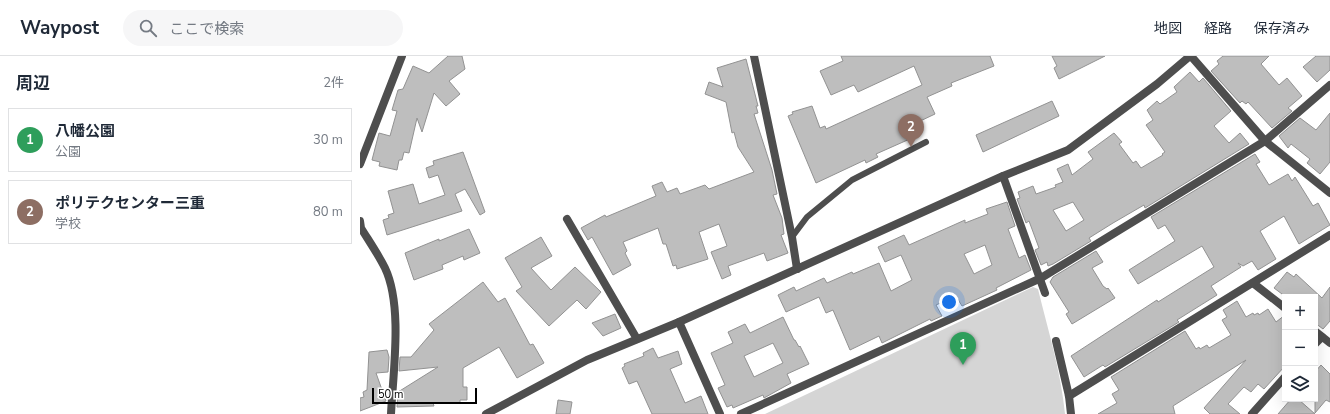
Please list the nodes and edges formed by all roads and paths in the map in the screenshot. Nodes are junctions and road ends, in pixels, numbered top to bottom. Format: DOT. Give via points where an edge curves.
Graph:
graph roads {
  1 [pos="402,56"];
  2 [pos="754,56"];
  3 [pos="1191,56"];
  4 [pos="1330,85"];
  5 [pos="1265,141"];
  6 [pos="926,142"];
  7 [pos="360,164"];
  8 [pos="1004,176"];
  9 [pos="1330,193"];
  10 [pos="567,218"];
  11 [pos="360,221"];
  12 [pos="1330,235"];
  13 [pos="792,237"];
  14 [pos="797,269"];
  15 [pos="1041,278"];
  16 [pos="1253,283"];
  17 [pos="1045,293"];
  18 [pos="1282,306"];
  19 [pos="678,322"];
  20 [pos="1318,334"];
  21 [pos="637,339"];
  22 [pos="1056,341"];
  23 [pos="1330,343"];
  24 [pos="1282,380"];
  25 [pos="1069,396"];
  26 [pos="391,414"];
  27 [pos="486,414"];
  28 [pos="720,414"];
  29 [pos="741,414"];
  30 [pos="1071,414"];
  31 [pos="1252,414"];
  1 -- 7 [label="street"];
  2 -- 13 [label="street"];
  3 -- 5 [label="street"];
  3 -- 8 [label="street" via="1068,150"];
  4 -- 5 [label="street"];
  5 -- 9 [label="street"];
  5 -- 15 [label="street"];
  6 -- 13 [label="lane" via="852,180 807,217"];
  8 -- 14 [label="street"];
  8 -- 15 [label="street"];
  10 -- 21 [label="street"];
  11 -- 26 [label="street" via="361,228 385,268 395,305 396,339"];
  12 -- 16 [label="street"];
  13 -- 14 [label="street"];
  14 -- 19 [label="street"];
  15 -- 17 [label="street"];
  15 -- 29 [label="street"];
  16 -- 18 [label="street"];
  16 -- 25 [label="street"];
  19 -- 21 [label="street"];
  19 -- 28 [label="street"];
  20 -- 23 [label="street"];
  21 -- 27 [label="street" via="587,360"];
  22 -- 25 [label="street"];
  24 -- 31 [label="street"];
  25 -- 30 [label="street"];
}
